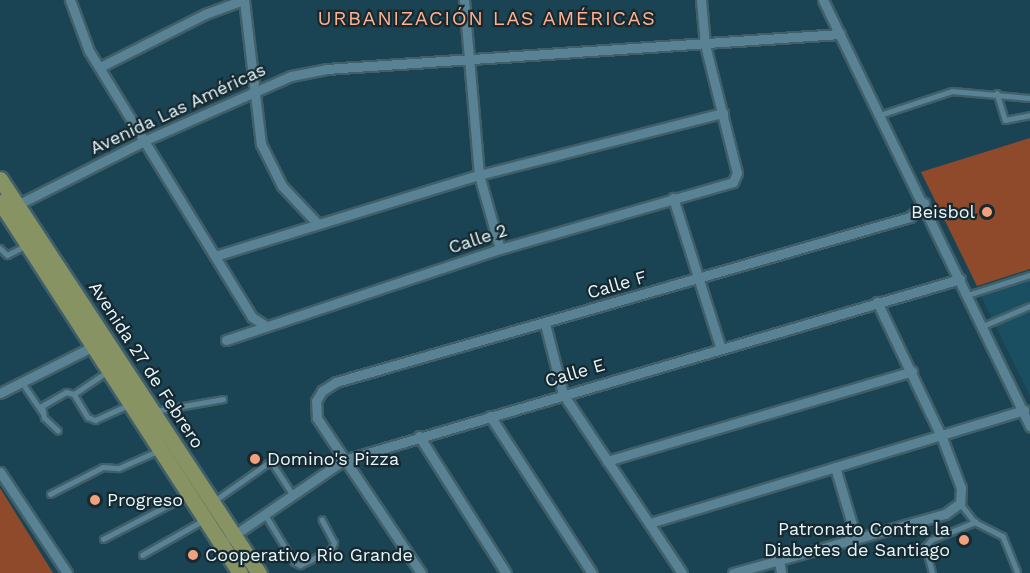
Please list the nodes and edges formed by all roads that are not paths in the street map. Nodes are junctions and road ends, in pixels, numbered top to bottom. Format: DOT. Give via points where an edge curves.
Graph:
graph roads {
  1 [pos="69,0"];
  2 [pos="243,0"];
  3 [pos="464,0"];
  4 [pos="702,0"];
  5 [pos="823,0"];
  6 [pos="840,34"];
  7 [pos="705,45"];
  8 [pos="466,58"];
  9 [pos="102,66"];
  10 [pos="252,91"];
  11 [pos="997,93"];
  12 [pos="1030,98"];
  13 [pos="723,112"];
  14 [pos="880,115"];
  15 [pos="1030,115"];
  16 [pos="146,140"];
  17 [pos="479,175"];
  18 [pos="0,179"];
  19 [pos="673,198"];
  20 [pos="924,203"];
  21 [pos="8,206"];
  22 [pos="317,223"];
  23 [pos="27,245"];
  24 [pos="0,248"];
  25 [pos="500,249"];
  26 [pos="215,256"];
  27 [pos="1030,275"];
  28 [pos="698,279"];
  29 [pos="960,279"];
  30 [pos="968,295"];
  31 [pos="877,302"];
  32 [pos="1030,306"];
  33 [pos="545,324"];
  34 [pos="266,326"];
  35 [pos="983,326"];
  36 [pos="226,340"];
  37 [pos="99,343"];
  38 [pos="721,349"];
  39 [pos="109,371"];
  40 [pos="912,371"];
  41 [pos="22,382"];
  42 [pos="0,393"];
  43 [pos="74,394"];
  44 [pos="563,394"];
  45 [pos="223,399"];
  46 [pos="130,403"];
  47 [pos="1027,409"];
  48 [pos="153,411"];
  49 [pos="42,412"];
  50 [pos="490,416"];
  51 [pos="1030,426"];
  52 [pos="58,431"];
  53 [pos="419,436"];
  54 [pos="942,438"];
  55 [pos="160,450"];
  56 [pos="344,460"];
  57 [pos="607,461"];
  58 [pos="835,467"];
  59 [pos="0,472"];
  60 [pos="50,494"];
  61 [pos="189,495"];
  62 [pos="293,495"];
  63 [pos="212,502"];
  64 [pos="960,503"];
  65 [pos="265,514"];
  66 [pos="205,520"];
  67 [pos="322,520"];
  68 [pos="975,522"];
  69 [pos="650,523"];
  70 [pos="234,536"];
  71 [pos="856,538"];
  72 [pos="104,539"];
  73 [pos="221,545"];
  74 [pos="142,555"];
  75 [pos="779,560"];
  76 [pos="1017,571"];
  77 [pos="67,573"];
  78 [pos="240,573"];
  79 [pos="259,573"];
  80 [pos="421,573"];
  81 [pos="507,573"];
  82 [pos="592,573"];
  83 [pos="682,573"];
  84 [pos="733,573"];
  85 [pos="782,573"];
  86 [pos="932,573"];
  1 -- 9 [label="street" via="89,51"];
  2 -- 9 [label="street" via="205,14"];
  2 -- 10 [label="street"];
  3 -- 8 [label="street"];
  4 -- 7 [label="street"];
  5 -- 6 [label="street"];
  6 -- 7 [label="street, Avenida Las Américas"];
  6 -- 14 [label="street"];
  7 -- 8 [label="street, Avenida Las Américas"];
  7 -- 13 [label="street"];
  8 -- 10 [label="street, Avenida Las Américas" via="327,69"];
  8 -- 17 [label="street"];
  9 -- 16 [label="street"];
  10 -- 16 [label="street, Avenida Las Américas"];
  10 -- 22 [label="street" via="261,144 282,186"];
  11 -- 12 [label="lane"];
  11 -- 14 [label="lane" via="951,91"];
  11 -- 15 [label="lane" via="1005,120"];
  13 -- 17 [label="street"];
  13 -- 19 [label="street, Calle 2" via="737,172 733,182"];
  14 -- 20 [label="street"];
  16 -- 21 [label="street, Avenida Las Américas"];
  16 -- 26 [label="street"];
  17 -- 22 [label="street"];
  17 -- 25 [label="street"];
  18 -- 21 [label="main road, Avenida 27 de Febrero"];
  19 -- 25 [label="street, Calle 2"];
  19 -- 28 [label="street"];
  20 -- 28 [label="street, Calle F" via="910,217"];
  20 -- 29 [label="street"];
  21 -- 23 [label="main road, Avenida 27 de Febrero"];
  21 -- 37 [label="main road, Avenida 27 de Febrero"];
  22 -- 26 [label="street"];
  23 -- 24 [label="lane" via="7,255"];
  23 -- 37 [label="main road, Avenida 27 de Febrero"];
  25 -- 34 [label="street, Calle 2"];
  26 -- 34 [label="street" via="252,317"];
  27 -- 30 [label="lane"];
  28 -- 33 [label="street, Calle F"];
  28 -- 38 [label="street"];
  29 -- 30 [label="street"];
  29 -- 31 [label="street, Calle E"];
  30 -- 35 [label="street"];
  31 -- 38 [label="street, Calle E"];
  31 -- 40 [label="street"];
  32 -- 35 [label="lane"];
  33 -- 44 [label="street"];
  33 -- 56 [label="street, Calle F" via="336,382 318,395 318,418"];
  34 -- 36 [label="street, Calle 2"];
  35 -- 47 [label="street"];
  37 -- 39 [label="main road, Avenida 27 de Febrero"];
  37 -- 41 [label="street"];
  37 -- 48 [label="main road, Avenida 27 de Febrero"];
  38 -- 44 [label="street, Calle E"];
  39 -- 43 [label="lane"];
  39 -- 46 [label="main road, Avenida 27 de Febrero"];
  40 -- 54 [label="street"];
  40 -- 57 [label="street"];
  41 -- 42 [label="street"];
  41 -- 49 [label="lane"];
  43 -- 46 [label="lane" via="88,417 95,420"];
  43 -- 49 [label="lane" via="66,392 55,397 42,406"];
  44 -- 50 [label="street, Calle E"];
  44 -- 57 [label="street"];
  45 -- 48 [label="lane"];
  46 -- 55 [label="main road, Avenida 27 de Febrero"];
  47 -- 51 [label="street"];
  47 -- 54 [label="street"];
  48 -- 63 [label="main road, Avenida 27 de Febrero"];
  49 -- 52 [label="lane"];
  50 -- 53 [label="street, Calle E"];
  50 -- 82 [label="street"];
  53 -- 56 [label="street, Calle E"];
  53 -- 81 [label="street"];
  54 -- 58 [label="street"];
  54 -- 64 [label="street" via="962,488"];
  55 -- 60 [label="lane" via="119,468 104,467"];
  55 -- 61 [label="main road, Avenida 27 de Febrero"];
  56 -- 62 [label="street, Calle E"];
  56 -- 80 [label="street"];
  57 -- 69 [label="street"];
  58 -- 69 [label="street"];
  58 -- 71 [label="street"];
  59 -- 77 [label="street"];
  61 -- 66 [label="main road, Avenida 27 de Febrero"];
  61 -- 72 [label="lane"];
  62 -- 63 [label="lane" via="273,464 268,463"];
  62 -- 65 [label="street, Calle E"];
  63 -- 70 [label="main road, Avenida 27 de Febrero"];
  64 -- 68 [label="lane"];
  64 -- 71 [label="street" via="945,514"];
  65 -- 67 [label="lane" via="294,562 300,565 331,550 334,543"];
  65 -- 70 [label="street, Calle E"];
  66 -- 73 [label="main road, Avenida 27 de Febrero"];
  66 -- 74 [label="lane"];
  68 -- 76 [label="lane" via="1003,536"];
  68 -- 86 [label="lane" via="931,540 925,548"];
  69 -- 83 [label="street"];
  70 -- 73 [label="street, Calle E"];
  70 -- 79 [label="main road, Avenida 27 de Febrero"];
  71 -- 75 [label="street"];
  73 -- 78 [label="main road, Avenida 27 de Febrero"];
  75 -- 84 [label="street"];
  75 -- 85 [label="street"];
}
